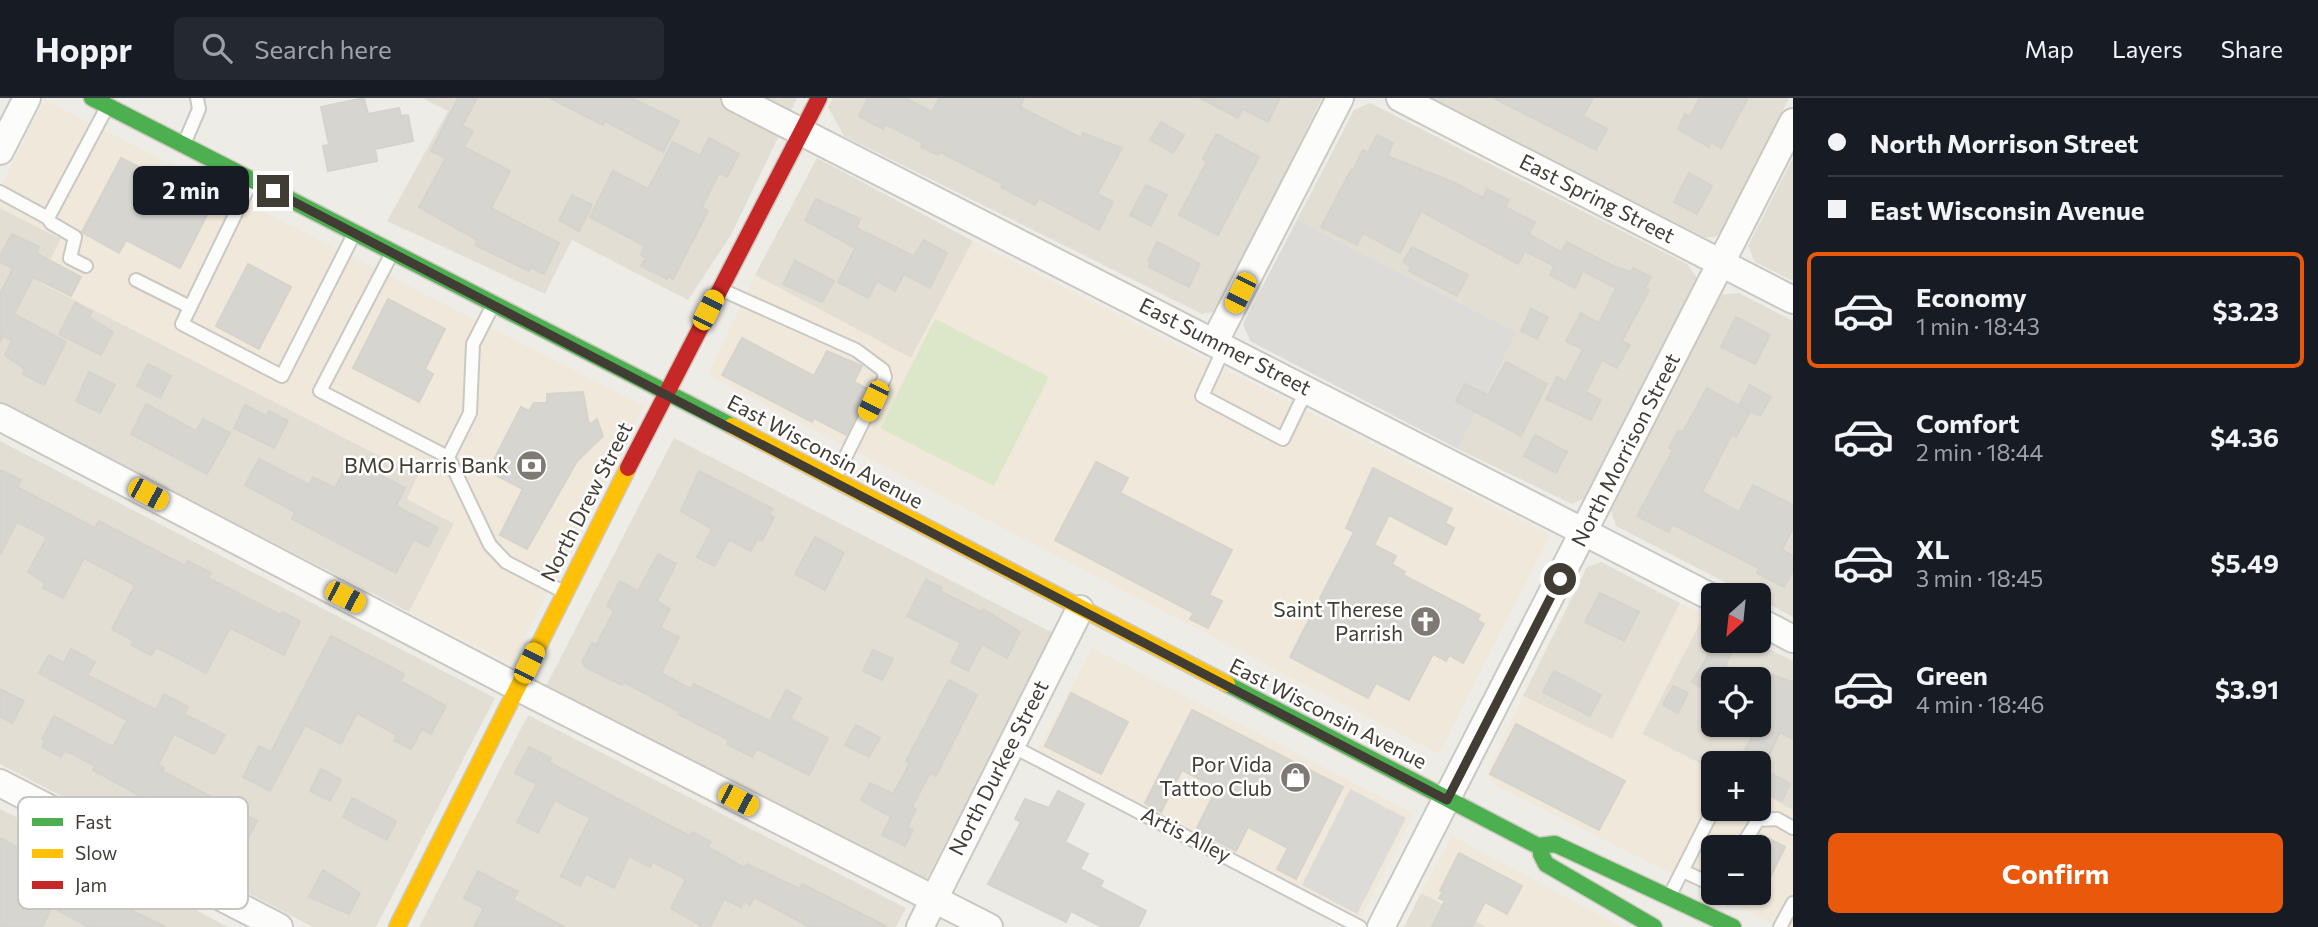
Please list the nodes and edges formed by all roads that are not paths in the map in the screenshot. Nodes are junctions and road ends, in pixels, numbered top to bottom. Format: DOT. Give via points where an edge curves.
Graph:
graph roads {
  1 [pos="27,98"];
  2 [pos="197,98"];
  3 [pos="735,98"];
  4 [pos="820,98"];
  5 [pos="1340,98"];
  6 [pos="1400,98"];
  7 [pos="100,101"];
  8 [pos="1793,122"];
  9 [pos="802,132"];
  10 [pos="184,145"];
  11 [pos="0,151"];
  12 [pos="252,180"];
  13 [pos="0,192"];
  14 [pos="48,218"];
  15 [pos="355,233"];
  16 [pos="393,252"];
  17 [pos="1721,263"];
  18 [pos="86,267"];
  19 [pos="136,279"];
  20 [pos="719,288"];
  21 [pos="1793,300"];
  22 [pos="494,304"];
  23 [pos="190,307"];
  24 [pos="1220,344"];
  25 [pos="1307,388"];
  26 [pos="666,393"];
  27 [pos="0,417"];
  28 [pos="448,457"];
  29 [pos="834,479"];
  30 [pos="1584,532"];
  31 [pos="1701,592"];
  32 [pos="565,593"];
  33 [pos="1080,609"];
  34 [pos="1771,627"];
  35 [pos="1793,639"];
  36 [pos="517,687"];
  37 [pos="1010,745"];
  38 [pos="0,783"];
  39 [pos="27,797"];
  40 [pos="1447,800"];
  41 [pos="1771,816"];
  42 [pos="1777,819"];
  43 [pos="1708,821"];
  44 [pos="1793,828"];
  45 [pos="1749,835"];
  46 [pos="1538,846"];
  47 [pos="1683,871"];
  48 [pos="1701,879"];
  49 [pos="934,900"];
  50 [pos="1793,903"];
  51 [pos="244,909"];
  52 [pos="1660,914"];
  53 [pos="279,927"];
  54 [pos="397,927"];
  55 [pos="920,927"];
  56 [pos="989,927"];
  57 [pos="1360,927"];
  58 [pos="1381,927"];
  59 [pos="1733,927"];
  60 [pos="1780,927"];
  1 -- 11 [label="street"];
  2 -- 10 [label="lane" via="199,109"];
  3 -- 9 [label="street, East Summer Street"];
  4 -- 9 [label="main road, North Drew Street"];
  5 -- 24 [label="street"];
  6 -- 17 [label="street, East Spring Street"];
  7 -- 10 [label="main road, East Wisconsin Avenue"];
  7 -- 14 [label="lane"];
  8 -- 17 [label="street, North Morrison Street"];
  9 -- 20 [label="main road, North Drew Street"];
  9 -- 24 [label="street, East Summer Street"];
  10 -- 12 [label="main road, East Wisconsin Avenue"];
  12 -- 15 [label="main road, East Wisconsin Avenue"];
  12 -- 23 [label="lane"];
  13 -- 14 [label="lane"];
  14 -- 18 [label="lane" via="75,237 70,258"];
  15 -- 16 [label="main road, East Wisconsin Avenue"];
  15 -- 23 [label="lane" via="282,376 183,324"];
  16 -- 22 [label="main road, East Wisconsin Avenue"];
  16 -- 28 [label="lane" via="320,391"];
  17 -- 21 [label="street, East Spring Street"];
  17 -- 30 [label="street, North Morrison Street"];
  19 -- 23 [label="lane"];
  20 -- 26 [label="main road, North Drew Street"];
  20 -- 29 [label="lane" via="856,350 883,370 885,377"];
  22 -- 26 [label="main road, East Wisconsin Avenue"];
  22 -- 28 [label="lane" via="473,344 470,413"];
  24 -- 25 [label="street, East Summer Street"];
  24 -- 25 [label="lane" via="1202,396 1283,439"];
  25 -- 30 [label="street, East Summer Street"];
  26 -- 29 [label="main road, East Wisconsin Avenue"];
  26 -- 32 [label="main road, North Drew Street"];
  27 -- 36 [label="street"];
  28 -- 32 [label="lane" via="490,545 506,562"];
  29 -- 33 [label="main road, East Wisconsin Avenue"];
  30 -- 31 [label="street, East Summer Street"];
  30 -- 40 [label="street, North Morrison Street"];
  32 -- 36 [label="main road, North Drew Street"];
  33 -- 37 [label="street, North Durkee Street"];
  33 -- 40 [label="main road, East Wisconsin Avenue"];
  34 -- 35 [label="street"];
  36 -- 49 [label="street"];
  36 -- 54 [label="main road, North Drew Street"];
  37 -- 49 [label="street, North Durkee Street"];
  37 -- 57 [label="lane, Artis Alley"];
  38 -- 39 [label="street"];
  40 -- 46 [label="main road, East Wisconsin Avenue"];
  40 -- 58 [label="street, North Morrison Street"];
  41 -- 42 [label="lane"];
  42 -- 44 [label="lane"];
  42 -- 45 [label="lane" via="1758,820"];
  43 -- 47 [label="lane"];
  46 -- 52 [label="main road, East Wisconsin Avenue" via="1555,844"];
  46 -- 52 [label="main road, East Wisconsin Avenue" via="1546,863"];
  47 -- 48 [label="lane"];
  47 -- 52 [label="lane"];
  49 -- 55 [label="street, North Durkee Street"];
  49 -- 56 [label="street"];
  50 -- 60 [label="lane"];
  51 -- 53 [label="street"];
  52 -- 59 [label="main road, East Wisconsin Avenue"];
}
